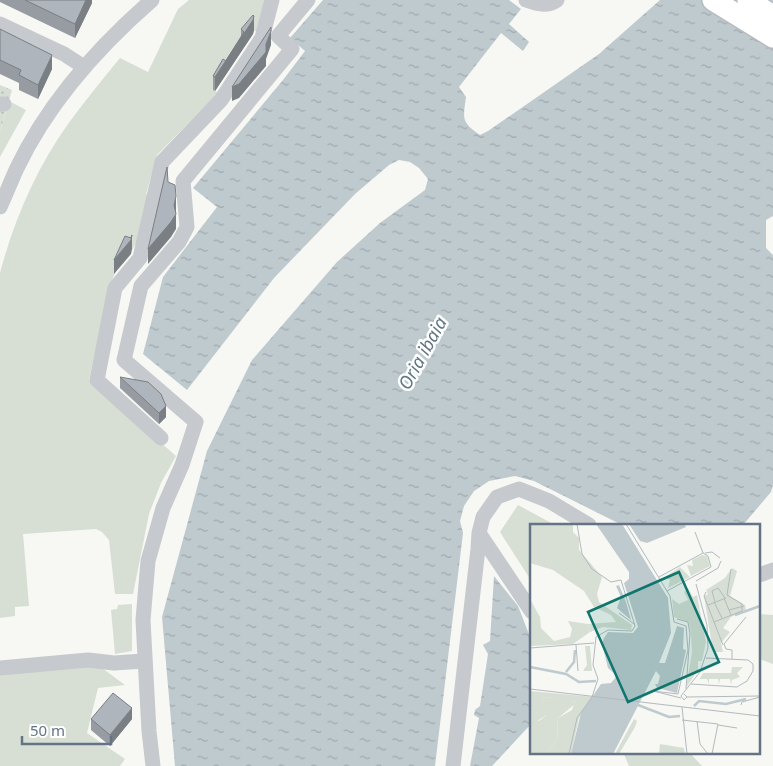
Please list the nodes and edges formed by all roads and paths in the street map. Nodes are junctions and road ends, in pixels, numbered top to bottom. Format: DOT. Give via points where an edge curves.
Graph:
graph roads {
  1 [pos="152,0"];
  2 [pos="272,0"];
  3 [pos="308,0"];
  4 [pos="526,0"];
  5 [pos="557,0"];
  6 [pos="714,0"];
  7 [pos="748,0"];
  8 [pos="773,16"];
  9 [pos="0,24"];
  10 [pos="773,37"];
  11 [pos="84,67"];
  12 [pos="0,207"];
  13 [pos="161,438"];
  14 [pos="587,524"];
  15 [pos="479,533"];
  16 [pos="773,570"];
  17 [pos="760,575"];
  18 [pos="530,609"];
  19 [pos="144,661"];
  20 [pos="0,668"];
  21 [pos="153,766"];
  22 [pos="453,766"];
  1 -- 11 [label="street"];
  2 -- 13 [label="street" via="262,38 221,100 162,162 140,258 115,288 97,380"];
  3 -- 19 [label="street" via="278,36 292,49 183,181 187,227 179,242 141,286 124,360 196,422 163,508 148,561 143,620"];
  4 -- 5 [label="street" via="548,4"];
  6 -- 10 [label="highway"];
  7 -- 8 [label="highway"];
  9 -- 11 [label="street"];
  11 -- 12 [label="street" via="36,134"];
  14 -- 15 [label="street" via="549,501 518,489 498,497 483,517"];
  15 -- 18 [label="street"];
  15 -- 22 [label="street"];
  16 -- 17 [label="street"];
  19 -- 20 [label="street" via="114,663 88,660"];
  19 -- 21 [label="street"];
}
